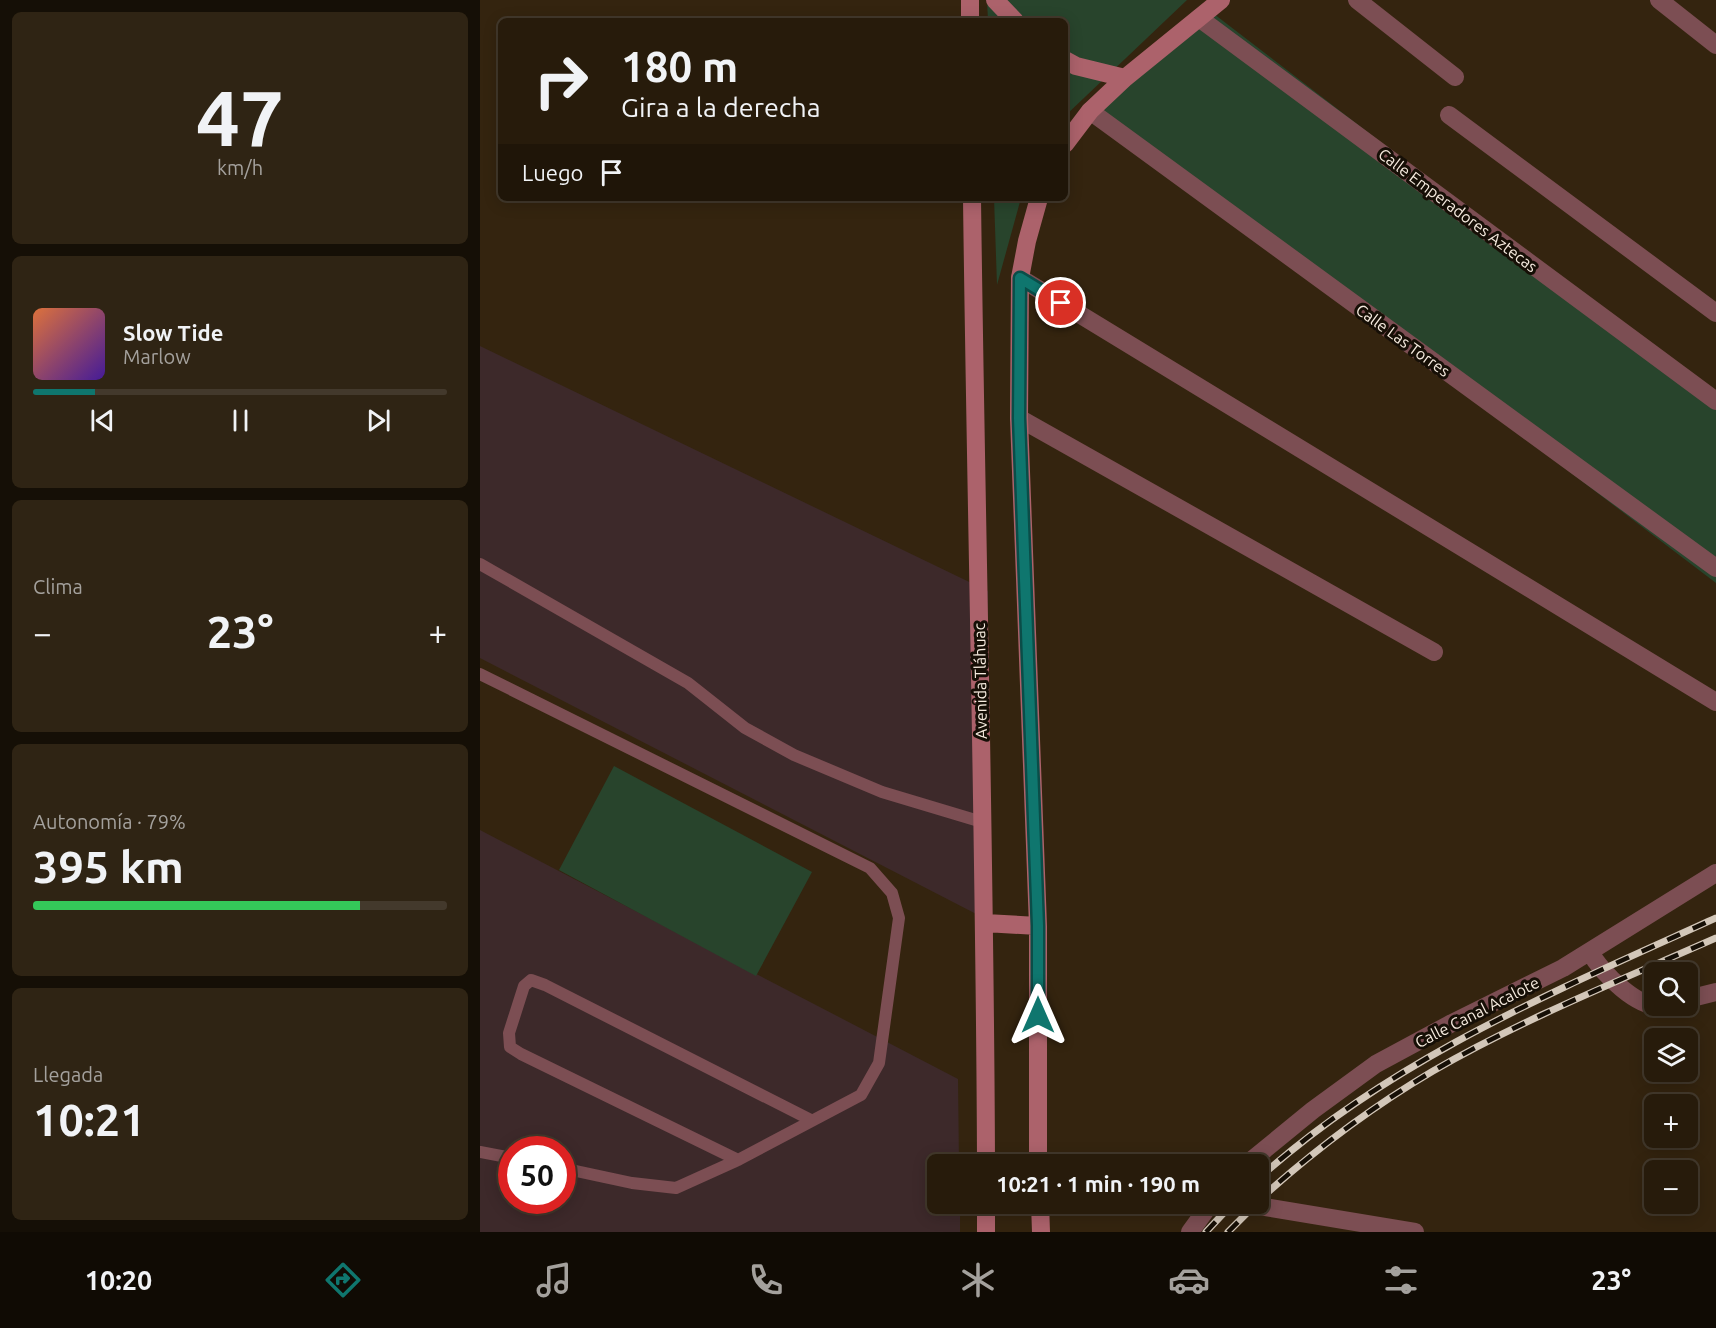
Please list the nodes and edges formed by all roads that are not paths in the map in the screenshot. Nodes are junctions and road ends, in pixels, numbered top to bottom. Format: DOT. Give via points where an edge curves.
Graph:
graph roads {
  1 [pos="970,0"];
  2 [pos="995,0"];
  3 [pos="1221,0"];
  4 [pos="1357,0"];
  5 [pos="1659,0"];
  6 [pos="970,18"];
  7 [pos="1012,18"];
  8 [pos="1199,18"];
  9 [pos="1716,45"];
  10 [pos="1068,62"];
  11 [pos="1455,77"];
  12 [pos="1125,78"];
  13 [pos="1090,111"];
  14 [pos="1449,115"];
  15 [pos="1068,140"];
  16 [pos="972,201"];
  17 [pos="1038,201"];
  18 [pos="1020,278"];
  19 [pos="1716,313"];
  20 [pos="1716,401"];
  21 [pos="1019,418"];
  22 [pos="480,564"];
  23 [pos="1716,568"];
  24 [pos="1434,652"];
  25 [pos="480,674"];
  26 [pos="1716,702"];
  27 [pos="982,822"];
  28 [pos="1716,873"];
  29 [pos="985,923"];
  30 [pos="1038,926"];
  31 [pos="1590,952"];
  32 [pos="1716,992"];
  33 [pos="1698,996"];
  34 [pos="1644,1003"];
  35 [pos="812,1120"];
  36 [pos="480,1152"];
  37 [pos="986,1154"];
  38 [pos="1038,1154"];
  39 [pos="1259,1154"];
  40 [pos="498,1155"];
  41 [pos="738,1160"];
  42 [pos="576,1171"];
  43 [pos="1269,1208"];
  44 [pos="986,1214"];
  45 [pos="1040,1214"];
  46 [pos="1203,1214"];
  47 [pos="986,1232"];
  48 [pos="1041,1232"];
  49 [pos="1190,1232"];
  50 [pos="1415,1232"];
  1 -- 6 [label="main road"];
  2 -- 7 [label="main road"];
  3 -- 8 [label="main road"];
  4 -- 11 [label="street"];
  5 -- 9 [label="street"];
  8 -- 12 [label="main road"];
  8 -- 20 [label="street, Calle Emperadores Aztecas"];
  10 -- 12 [label="main road"];
  12 -- 13 [label="main road"];
  13 -- 15 [label="main road"];
  13 -- 23 [label="street, Calle Las Torres"];
  14 -- 19 [label="street"];
  16 -- 27 [label="main road, Avenida Tláhuac"];
  17 -- 18 [label="main road"];
  18 -- 21 [label="main road"];
  18 -- 26 [label="street"];
  21 -- 24 [label="street"];
  21 -- 30 [label="main road"];
  22 -- 27 [label="lane" via="688,683 745,728 795,755 882,792"];
  25 -- 35 [label="lane" via="870,868 892,893 899,918 879,1063 861,1095"];
  27 -- 29 [label="main road, Avenida Tláhuac"];
  28 -- 31 [label="street, Calle Canal Acalote"];
  29 -- 30 [label="main road"];
  29 -- 37 [label="main road, Avenida Tláhuac"];
  30 -- 38 [label="main road"];
  31 -- 34 [label="street" via="1637,1001"];
  31 -- 39 [label="street, Calle Canal Acalote" via="1376,1064"];
  32 -- 33 [label="street"];
  35 -- 41 [label="lane"];
  35 -- 41 [label="lane" via="545,985 531,980 524,986 509,1033 510,1047"];
  36 -- 40 [label="lane"];
  41 -- 42 [label="lane" via="676,1188"];
  43 -- 50 [label="street"];
  44 -- 47 [label="main road"];
  45 -- 48 [label="main road"];
  46 -- 49 [label="street"];
}
